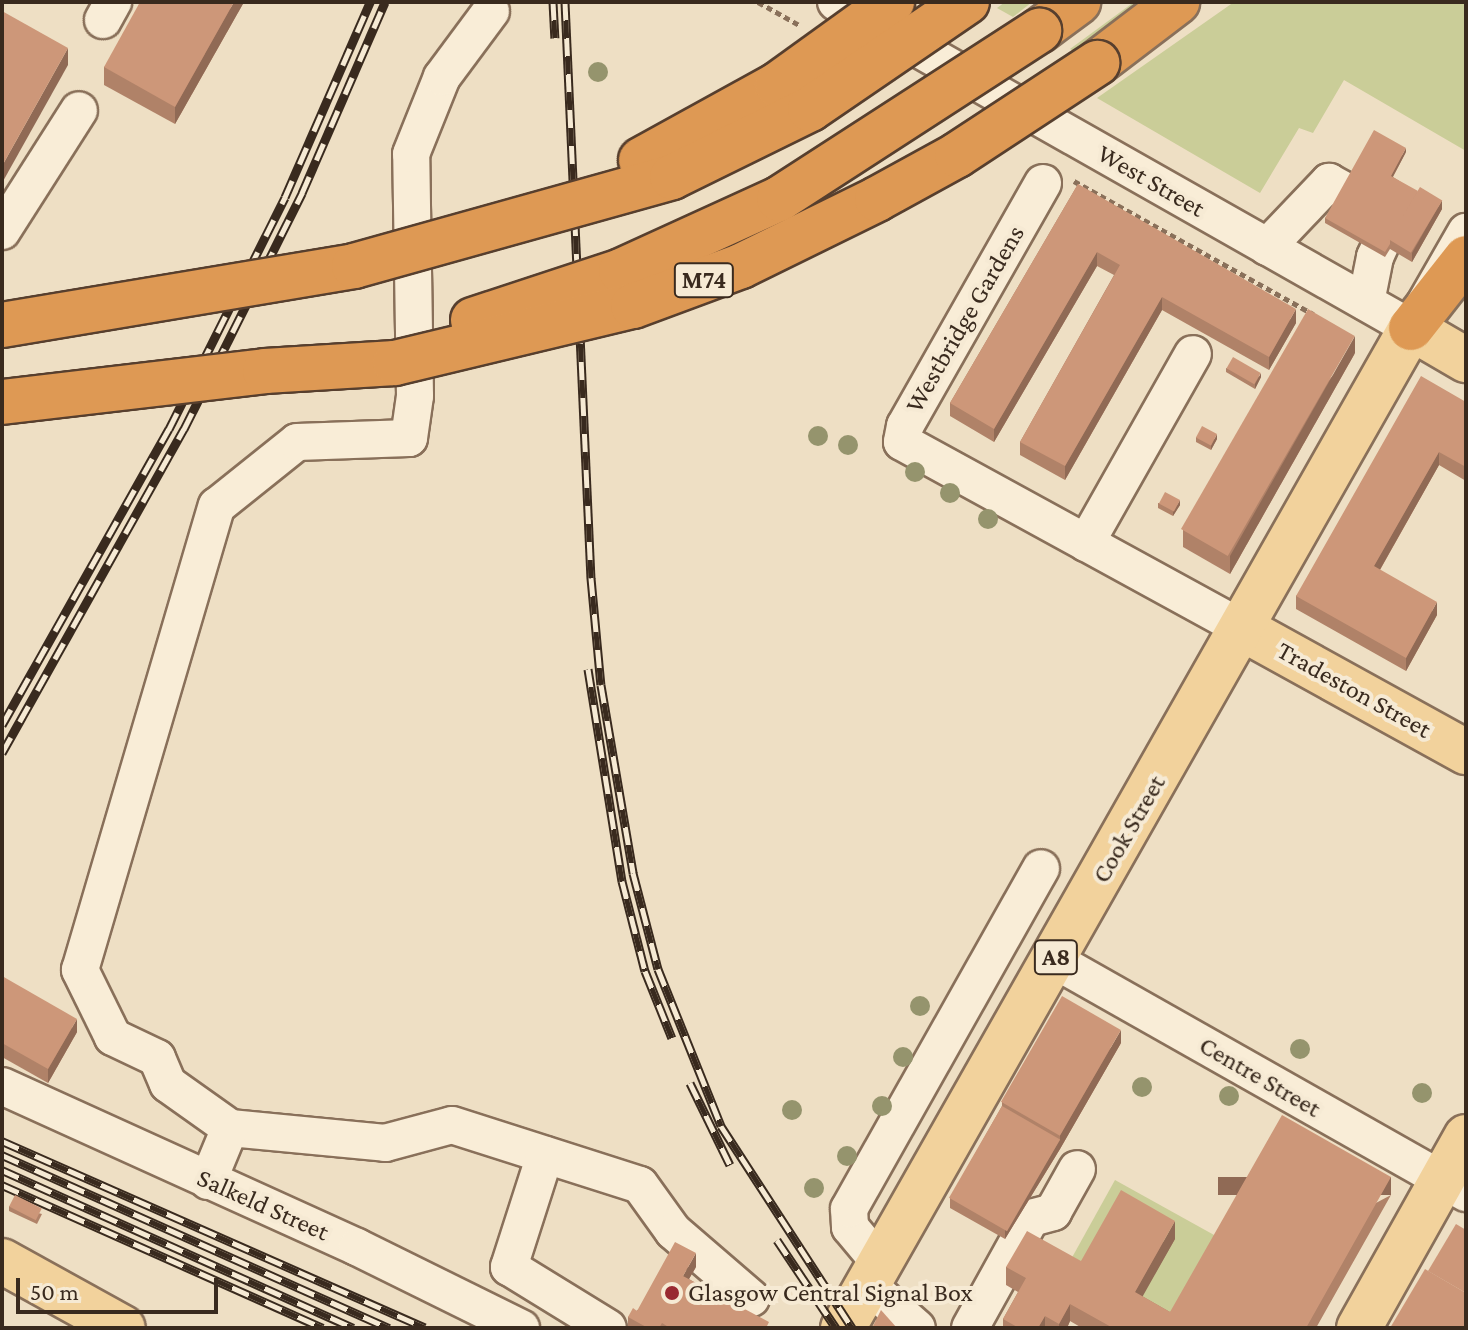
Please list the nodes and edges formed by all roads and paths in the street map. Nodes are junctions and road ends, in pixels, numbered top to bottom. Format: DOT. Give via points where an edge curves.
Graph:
graph roads {
  1 [pos="758,2"];
  2 [pos="836,2"];
  3 [pos="892,2"];
  4 [pos="967,2"];
  5 [pos="1078,2"];
  6 [pos="1177,2"];
  7 [pos="491,11"];
  8 [pos="814,34"];
  9 [pos="79,110"];
  10 [pos="1053,179"];
  11 [pos="486,230"];
  12 [pos="2,231"];
  13 [pos="1466,232"];
  14 [pos="1267,247"];
  15 [pos="1466,258"];
  16 [pos="1366,302"];
  17 [pos="1320,318"];
  18 [pos="2,325"];
  19 [pos="1411,328"];
  20 [pos="1193,354"];
  21 [pos="1466,360"];
  22 [pos="265,371"];
  23 [pos="2,402"];
  24 [pos="1086,543"];
  25 [pos="1243,629"];
  26 [pos="1466,752"];
  27 [pos="1041,868"];
  28 [pos="1054,960"];
  29 [pos="2,1086"];
  30 [pos="230,1128"];
  31 [pos="1466,1137"];
  32 [pos="545,1155"];
  33 [pos="1077,1169"];
  34 [pos="208,1181"];
  35 [pos="1454,1187"];
  36 [pos="2,1261"];
  37 [pos="874,1274"];
  38 [pos="751,1298"];
  39 [pos="123,1328"];
  40 [pos="521,1328"];
  41 [pos="608,1328"];
  42 [pos="843,1328"];
  43 [pos="917,1328"];
  44 [pos="970,1328"];
  45 [pos="1359,1328"];
  1 -- 8 [label="path"];
  2 -- 14 [label="street, West Street"];
  3 -- 11 [label="highway, bridge" via="716,123"];
  4 -- 11 [label="highway, bridge" via="850,85 738,148 672,177"];
  5 -- 22 [label="highway, M74, bridge" via="779,199 621,271 472,320"];
  6 -- 22 [label="highway, M74, bridge" via="1097,63 890,192 700,281 633,306 395,363"];
  7 -- 30 [label="street" via="442,77 411,154 415,396 409,438 297,442 217,506 80,970 113,1037 157,1058 168,1084"];
  9 -- 12 [label="street"];
  10 -- 17 [label="path"];
  10 -- 24 [label="street, Westbridge Gardens" via="905,426 902,442"];
  11 -- 18 [label="highway, bridge" via="354,266"];
  13 -- 19 [label="street"];
  14 -- 16 [label="street, West Street"];
  14 -- 16 [label="street" via="1329,182 1393,217 1375,257"];
  15 -- 19 [label="highway"];
  16 -- 19 [label="street, West Street"];
  19 -- 21 [label="main road, West Street"];
  19 -- 25 [label="main road, Cook Street / A8"];
  20 -- 24 [label="street"];
  22 -- 23 [label="highway, M74, bridge"];
  24 -- 25 [label="street, Westbridge Gardens"];
  25 -- 26 [label="main road, Tradeston Street"];
  25 -- 28 [label="main road, Cook Street / A8"];
  27 -- 37 [label="street" via="849,1209 850,1227"];
  28 -- 35 [label="street, Centre Street"];
  28 -- 37 [label="main road, Cook Street / A8"];
  29 -- 34 [label="street, Salkeld Street"];
  30 -- 32 [label="street" via="385,1143 452,1125"];
  30 -- 34 [label="street"];
  31 -- 35 [label="main road"];
  32 -- 38 [label="street" via="640,1185 673,1231"];
  32 -- 41 [label="street" via="509,1267"];
  33 -- 44 [label="street" via="1053,1212 1031,1218"];
  34 -- 40 [label="street, Salkeld Street"];
  35 -- 45 [label="main road"];
  36 -- 39 [label="main road"];
  37 -- 42 [label="main road, Cook Street / A8"];
  37 -- 43 [label="street"];
}
